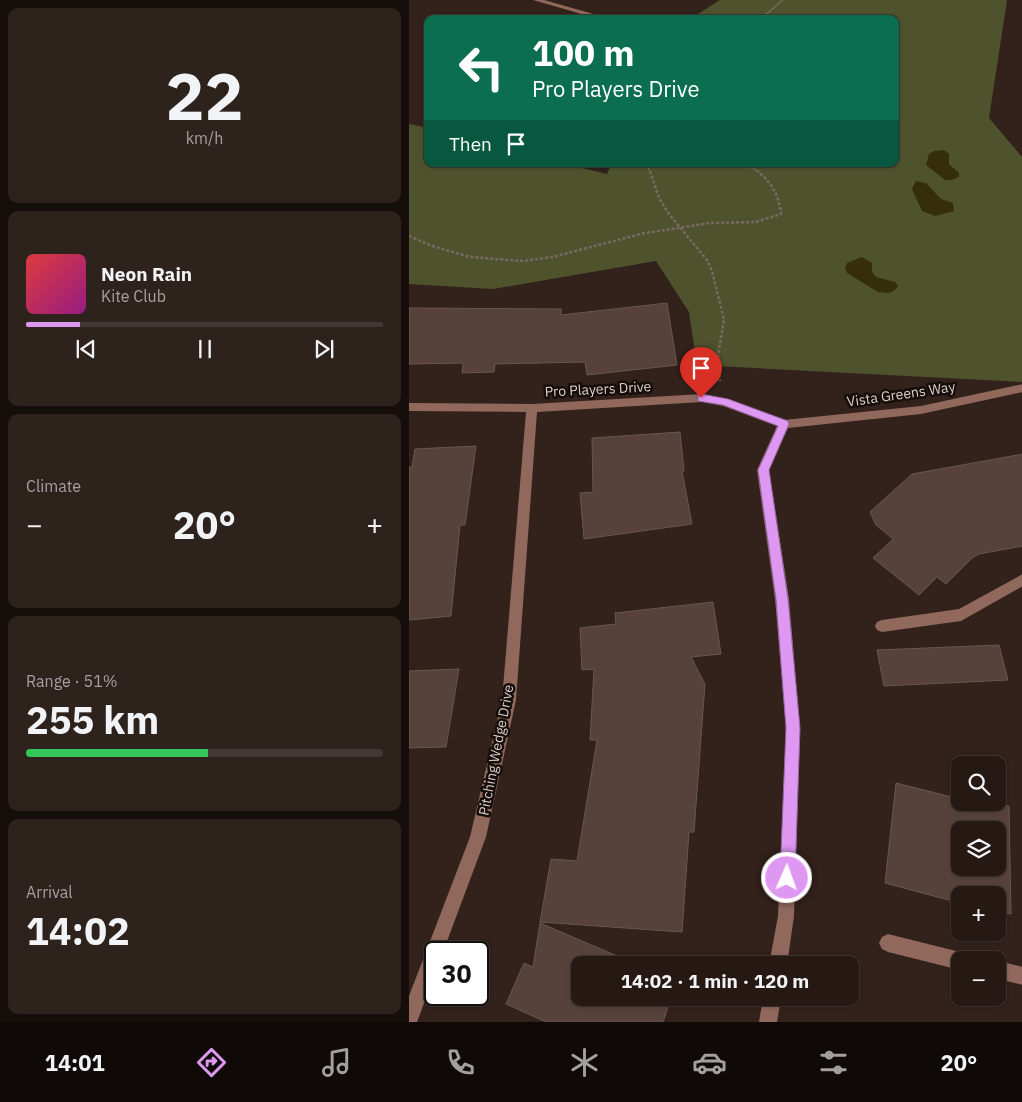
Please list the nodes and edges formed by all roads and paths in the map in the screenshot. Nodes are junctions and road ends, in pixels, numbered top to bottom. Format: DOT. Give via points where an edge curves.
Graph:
graph roads {
  1 [pos="537,0"];
  2 [pos="783,0"];
  3 [pos="594,15"];
  4 [pos="766,15"];
  5 [pos="648,167"];
  6 [pos="750,167"];
  7 [pos="681,227"];
  8 [pos="409,236"];
  9 [pos="1022,388"];
  10 [pos="724,402"];
  11 [pos="409,407"];
  12 [pos="532,408"];
  13 [pos="784,424"];
  14 [pos="1022,579"];
  15 [pos="883,626"];
  16 [pos="888,943"];
  17 [pos="779,956"];
  18 [pos="951,958"];
  19 [pos="1006,972"];
  20 [pos="1022,976"];
  21 [pos="771,1006"];
  22 [pos="409,1020"];
  23 [pos="768,1022"];
  1 -- 3 [label="street"];
  2 -- 4 [label="path"];
  5 -- 7 [label="path" via="659,198"];
  6 -- 7 [label="path" via="765,176 780,199 781,214 768,220"];
  7 -- 8 [label="path" via="623,237 534,261 482,259 444,250"];
  7 -- 10 [label="path" via="707,260 717,287 724,320 717,362"];
  9 -- 13 [label="street, Vista Greens Way" via="921,410"];
  10 -- 12 [label="street, Pro Players Drive" via="701,398"];
  10 -- 13 [label="street, Pro Players Drive"];
  11 -- 12 [label="street, Pro Players Drive"];
  12 -- 22 [label="street, Pitching Wedge Drive" via="509,700 478,837"];
  13 -- 17 [label="street" via="763,470 782,599 793,728 786,916"];
  14 -- 15 [label="street" via="961,615"];
  16 -- 18 [label="street"];
  19 -- 20 [label="street"];
  21 -- 23 [label="street"];
}
